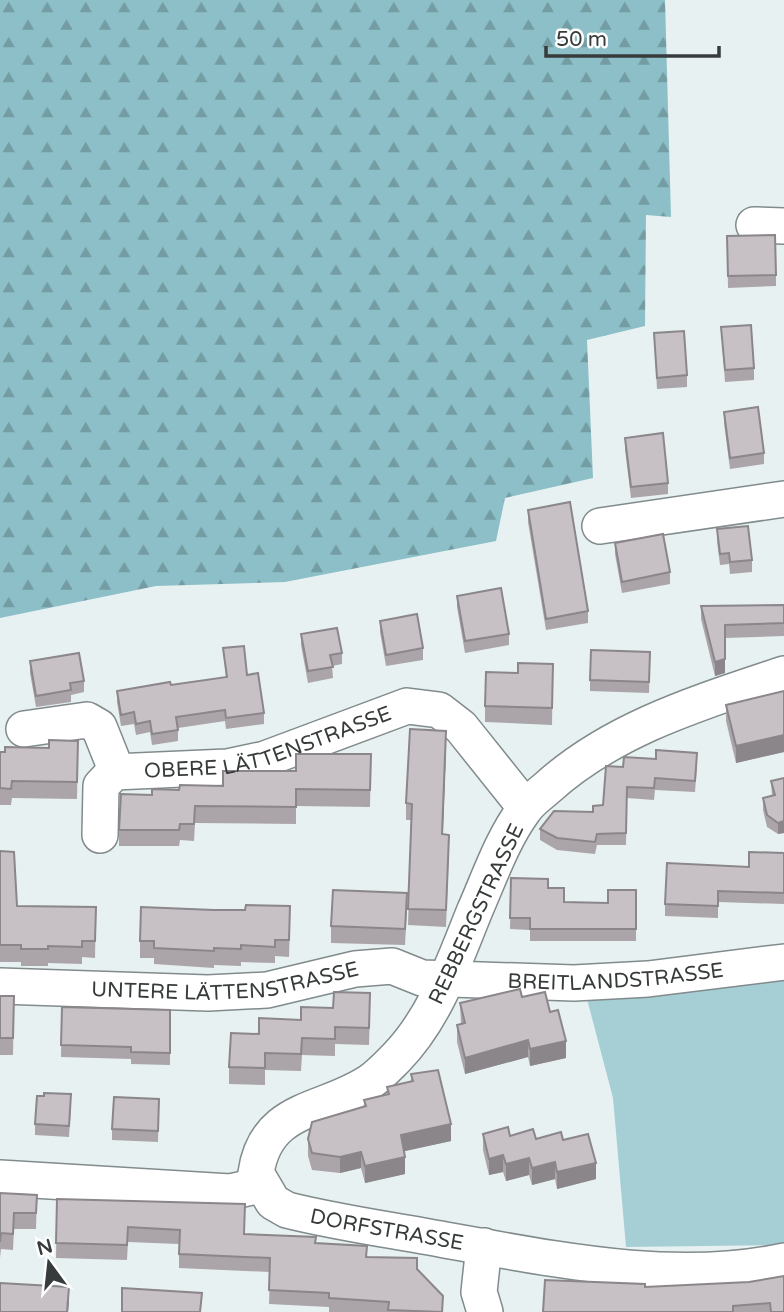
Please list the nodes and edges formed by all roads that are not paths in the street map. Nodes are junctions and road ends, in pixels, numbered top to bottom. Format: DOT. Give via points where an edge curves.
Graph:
graph roads {
  1 [pos="784,499"];
  2 [pos="600,526"];
  3 [pos="784,674"];
  4 [pos="24,729"];
  5 [pos="114,772"];
  6 [pos="525,807"];
  7 [pos="100,835"];
  8 [pos="784,962"];
  9 [pos="446,979"];
  10 [pos="0,986"];
  11 [pos="0,1178"];
  12 [pos="261,1185"];
  13 [pos="484,1247"];
  14 [pos="784,1261"];
  15 [pos="485,1312"];
  1 -- 2 [label="street"];
  3 -- 6 [label="street, REBBERGSTRASSE" via="620,736 568,768"];
  4 -- 5 [label="street" via="87,720 99,727"];
  5 -- 6 [label="street, OBERE LÄTTENSTRASSE" via="227,767 265,758 407,706 439,710 461,727"];
  5 -- 7 [label="street, OBERE LÄTTENSTRASSE" via="101,786"];
  6 -- 9 [label="street, REBBERGSTRASSE" via="506,839"];
  8 -- 9 [label="street, BREITLANDSTRASSE" via="573,983"];
  9 -- 10 [label="street, UNTERE LÄTTENSTRASSE" via="422,978 392,967 355,969 267,990 208,993"];
  9 -- 12 [label="street, REBBERGSTRASSE" via="429,1016 397,1057 369,1083 272,1130 258,1157 256,1172"];
  11 -- 12 [label="street" via="230,1192"];
  12 -- 13 [label="street, DORFSTRASSE" via="273,1202 287,1210"];
  13 -- 14 [label="street, DORFSTRASSE" via="630,1268 750,1268"];
  13 -- 15 [label="street" via="479,1292"];
}
